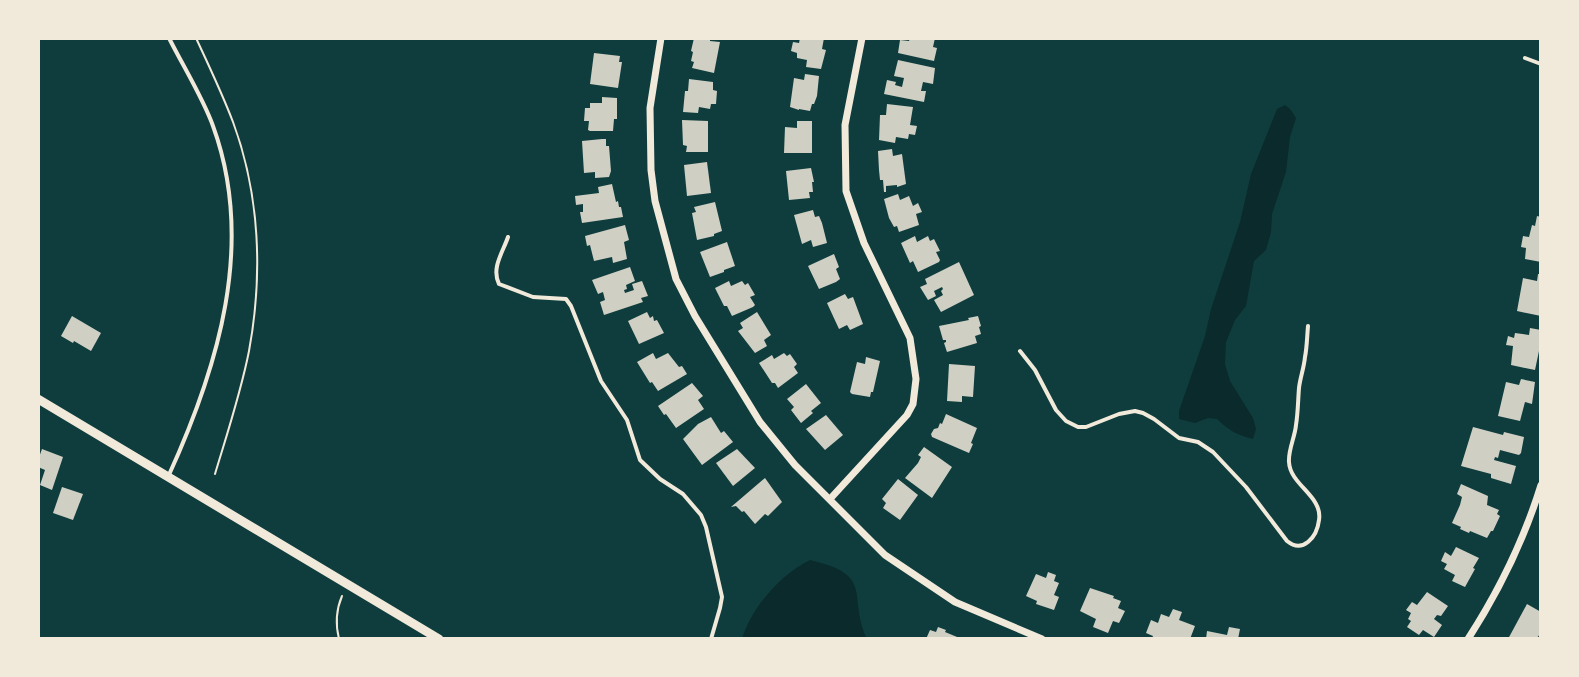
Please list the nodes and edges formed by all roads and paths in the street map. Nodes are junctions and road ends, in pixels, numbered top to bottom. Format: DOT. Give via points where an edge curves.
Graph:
graph roads {
  1 [pos="169,38"];
  2 [pos="661,38"];
  3 [pos="862,38"];
  4 [pos="1525,58"];
  5 [pos="1541,64"];
  6 [pos="508,237"];
  7 [pos="1308,326"];
  8 [pos="1020,351"];
  9 [pos="38,399"];
  10 [pos="168,477"];
  11 [pos="1541,485"];
  12 [pos="830,499"];
  13 [pos="348,584"];
  14 [pos="339,639"];
  15 [pos="439,639"];
  16 [pos="711,639"];
  17 [pos="1042,639"];
  18 [pos="1468,639"];
  1 -- 10 [label="lane" via="213,126 229,186 232,263 215,354"];
  2 -- 12 [label="street" via="650,108 651,170 676,279 760,422"];
  3 -- 12 [label="street" via="845,125 846,191 864,243 910,338 916,379 907,415"];
  4 -- 5 [label="lane"];
  6 -- 16 [label="lane" via="496,269 499,284 533,297 566,299 601,381 627,420 640,460 701,515 722,597"];
  7 -- 8 [label="lane" via="1289,462 1320,519 1300,547 1287,541 1246,487 1198,442 1179,438 1135,411 1086,427 1066,421"];
  9 -- 10 [label="street"];
  10 -- 13 [label="street"];
  11 -- 18 [label="street" via="1514,555"];
  12 -- 17 [label="street" via="885,555 955,602"];
  13 -- 14 [label="path" via="337,608"];
  13 -- 15 [label="street"];
}
